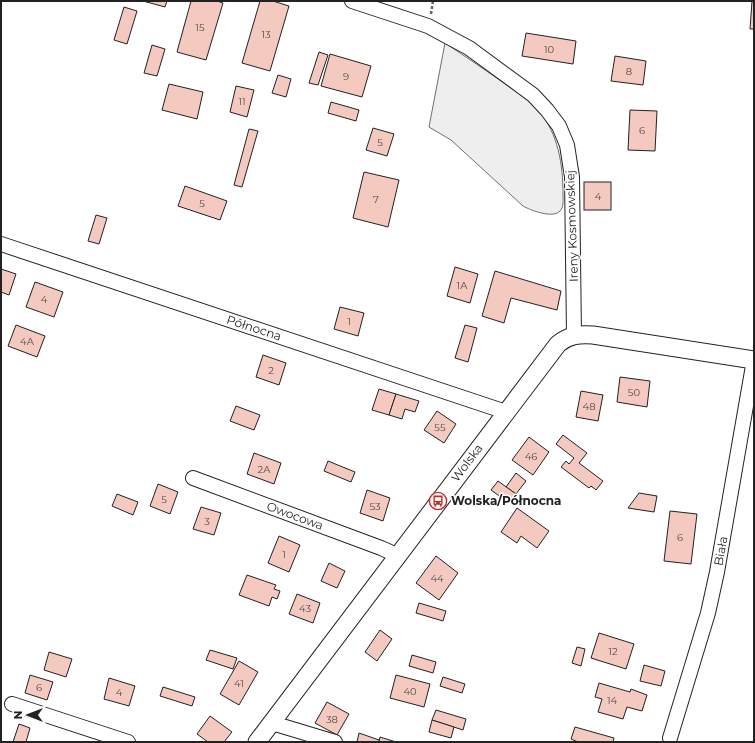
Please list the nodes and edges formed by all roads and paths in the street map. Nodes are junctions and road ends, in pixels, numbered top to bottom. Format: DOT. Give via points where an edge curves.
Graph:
graph roads {
  1 [pos="352,1"];
  2 [pos="1,244"];
  3 [pos="574,335"];
  4 [pos="754,360"];
  5 [pos="506,412"];
  6 [pos="193,478"];
  7 [pos="397,556"];
  8 [pos="12,704"];
  9 [pos="272,723"];
  10 [pos="670,738"];
  11 [pos="128,742"];
  12 [pos="257,742"];
  13 [pos="335,742"];
  1 -- 3 [label="street, Ireny Kosmowskiej" via="428,26 468,48 533,96 560,126 567,145 572,177"];
  2 -- 5 [label="street, Północna"];
  3 -- 4 [label="street" via="594,335"];
  3 -- 5 [label="street, Wolska" via="558,344"];
  4 -- 10 [label="street, Biała" via="708,614"];
  5 -- 7 [label="street, Wolska"];
  6 -- 7 [label="street, Owocowa"];
  7 -- 9 [label="street, Wolska"];
  8 -- 11 [label="street"];
  9 -- 12 [label="street, Wolska"];
  9 -- 13 [label="street"];
}
